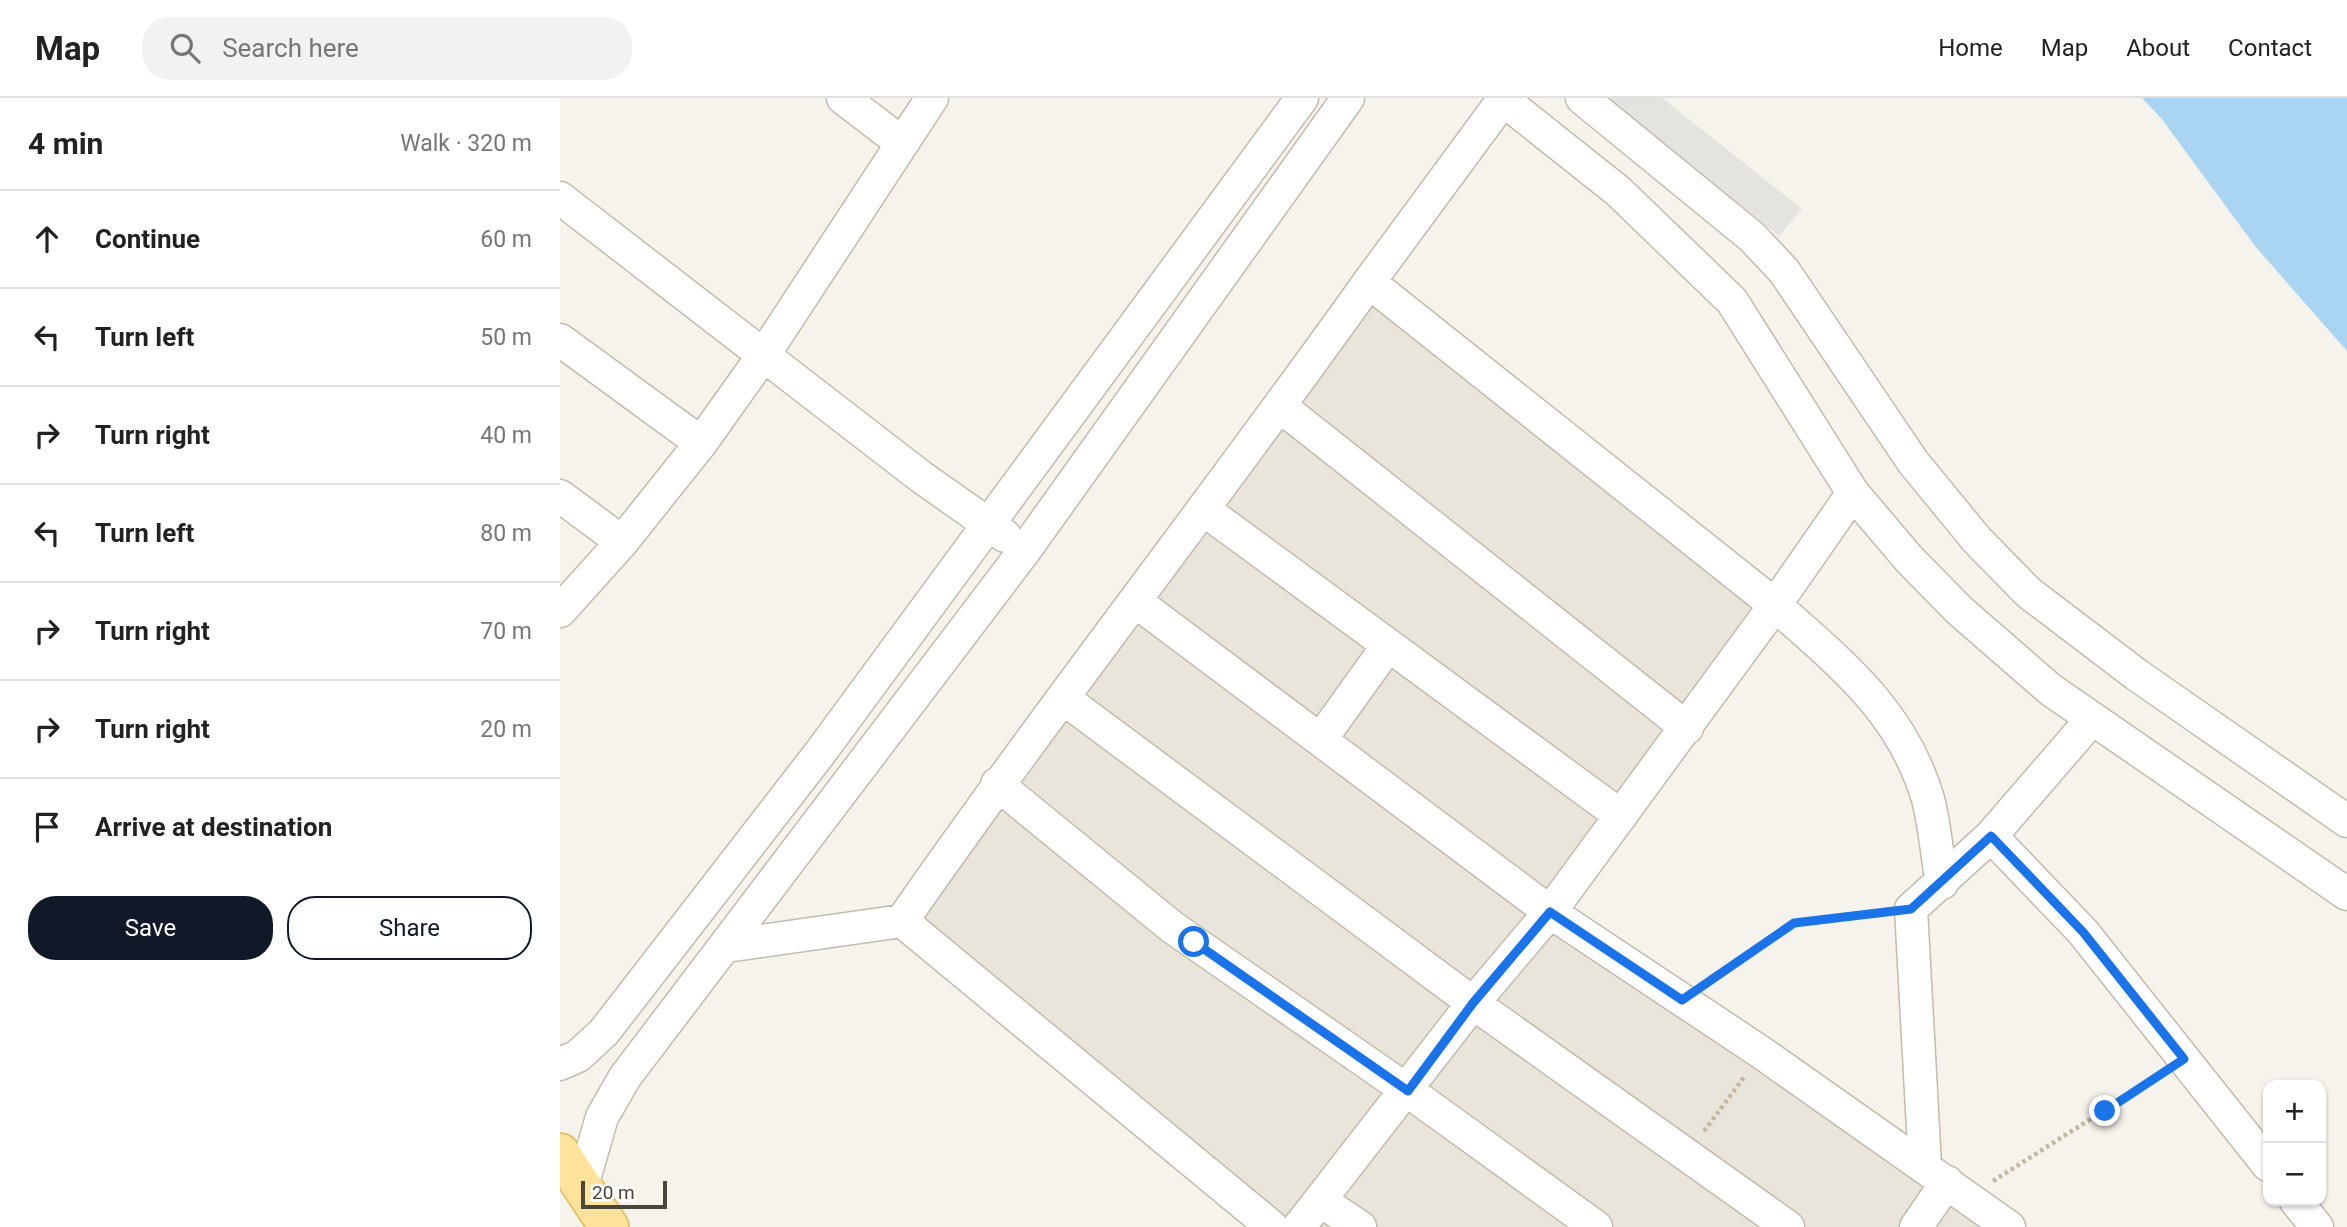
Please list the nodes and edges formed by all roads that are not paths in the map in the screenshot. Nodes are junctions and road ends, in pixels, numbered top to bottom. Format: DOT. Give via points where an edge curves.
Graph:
graph roads {
  1 [pos="843,98"];
  2 [pos="1302,98"];
  3 [pos="1348,98"];
  4 [pos="1582,98"];
  5 [pos="928,99"];
  6 [pos="1502,99"];
  7 [pos="902,143"];
  8 [pos="1645,151"];
  9 [pos="1618,191"];
  10 [pos="560,198"];
  11 [pos="1369,282"];
  12 [pos="560,340"];
  13 [pos="765,353"];
  14 [pos="1280,406"];
  15 [pos="701,443"];
  16 [pos="1853,493"];
  17 [pos="560,496"];
  18 [pos="1203,509"];
  19 [pos="988,524"];
  20 [pos="622,542"];
  21 [pos="1026,550"];
  22 [pos="1135,601"];
  23 [pos="1775,605"];
  24 [pos="560,611"];
  25 [pos="1387,647"];
  26 [pos="1063,698"];
  27 [pos="2092,719"];
  28 [pos="1687,728"];
  29 [pos="1321,739"];
  30 [pos="997,784"];
  31 [pos="1621,817"];
  32 [pos="2347,821"];
  33 [pos="1991,836"];
  34 [pos="1942,883"];
  35 [pos="2347,894"];
  36 [pos="1550,912"];
  37 [pos="902,921"];
  38 [pos="726,946"];
  39 [pos="1473,1003"];
  40 [pos="560,1064"];
  41 [pos="1408,1091"];
  42 [pos="560,1153"];
  43 [pos="2263,1159"];
  44 [pos="1947,1181"];
  45 [pos="582,1186"];
  46 [pos="1321,1201"];
  47 [pos="2300,1206"];
  48 [pos="609,1227"];
  49 [pos="1272,1227"];
  50 [pos="1298,1227"];
  51 [pos="1360,1227"];
  52 [pos="1596,1227"];
  53 [pos="1788,1227"];
  54 [pos="1916,1227"];
  55 [pos="2009,1227"];
  56 [pos="2317,1227"];
  1 -- 7 [label="street"];
  2 -- 19 [label="street"];
  3 -- 21 [label="street"];
  4 -- 8 [label="street"];
  5 -- 7 [label="street"];
  6 -- 9 [label="street"];
  6 -- 11 [label="street"];
  7 -- 13 [label="street"];
  8 -- 9 [label="street"];
  8 -- 32 [label="street" via="1752,237 1784,271 1913,462 1977,540 2029,593 2137,676"];
  9 -- 16 [label="street" via="1732,301"];
  10 -- 13 [label="street"];
  11 -- 14 [label="street"];
  11 -- 23 [label="street"];
  12 -- 15 [label="street"];
  13 -- 15 [label="street"];
  13 -- 19 [label="street"];
  14 -- 18 [label="street"];
  14 -- 28 [label="street"];
  15 -- 20 [label="street"];
  16 -- 23 [label="street"];
  16 -- 27 [label="street" via="1959,610 2051,690"];
  17 -- 20 [label="street"];
  18 -- 22 [label="street"];
  18 -- 25 [label="street"];
  19 -- 21 [label="street"];
  19 -- 40 [label="street" via="820,753 604,1032 578,1056"];
  20 -- 24 [label="street"];
  21 -- 38 [label="street"];
  22 -- 26 [label="street"];
  22 -- 29 [label="street"];
  23 -- 28 [label="street"];
  23 -- 34 [label="street" via="1856,676 1897,727 1928,801"];
  25 -- 29 [label="street"];
  25 -- 31 [label="street"];
  26 -- 30 [label="street"];
  26 -- 39 [label="street"];
  27 -- 33 [label="street"];
  27 -- 35 [label="street"];
  28 -- 31 [label="street"];
  29 -- 36 [label="street"];
  30 -- 37 [label="street"];
  30 -- 41 [label="street" via="1172,927"];
  31 -- 36 [label="street"];
  33 -- 34 [label="street"];
  33 -- 43 [label="street" via="2083,932"];
  34 -- 44 [label="street" via="1911,909"];
  36 -- 39 [label="street"];
  36 -- 44 [label="street"];
  37 -- 38 [label="street"];
  37 -- 49 [label="street"];
  38 -- 45 [label="street" via="602,1117"];
  39 -- 41 [label="street"];
  39 -- 53 [label="street"];
  41 -- 46 [label="street"];
  41 -- 52 [label="street"];
  42 -- 45 [label="main road"];
  44 -- 54 [label="street"];
  44 -- 55 [label="street"];
  45 -- 48 [label="main road"];
  46 -- 50 [label="street"];
  46 -- 51 [label="street"];
  47 -- 56 [label="street"];
}
